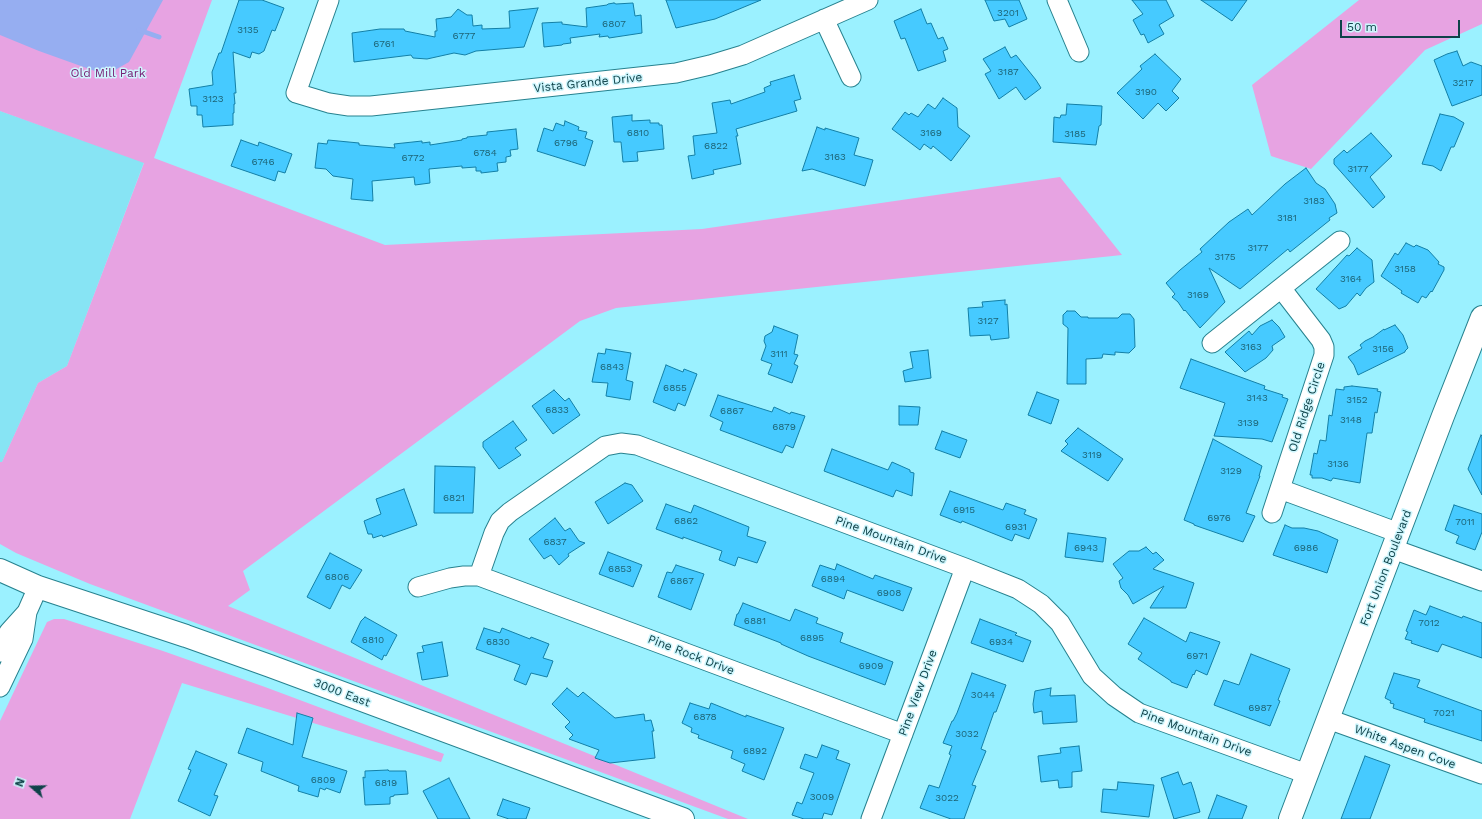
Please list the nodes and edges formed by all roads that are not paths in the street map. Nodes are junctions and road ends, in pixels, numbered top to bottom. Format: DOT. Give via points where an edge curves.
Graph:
graph roads {
  1 [pos="329,0"];
  2 [pos="868,0"];
  3 [pos="1057,0"];
  4 [pos="824,19"];
  5 [pos="1079,52"];
  6 [pos="851,77"];
  7 [pos="1340,241"];
  8 [pos="1281,288"];
  9 [pos="1481,320"];
  10 [pos="1212,343"];
  11 [pos="1280,489"];
  12 [pos="1272,513"];
  13 [pos="1396,541"];
  14 [pos="965,568"];
  15 [pos="0,570"];
  16 [pos="479,576"];
  17 [pos="1482,581"];
  18 [pos="38,587"];
  19 [pos="418,587"];
  20 [pos="27,612"];
  21 [pos="0,652"];
  22 [pos="0,687"];
  23 [pos="1328,719"];
  24 [pos="903,734"];
  25 [pos="1307,774"];
  26 [pos="1482,774"];
  27 [pos="683,819"];
  28 [pos="872,819"];
  29 [pos="1290,819"];
  1 -- 4 [label="street, Vista Grande Drive" via="296,93 349,106 371,106 676,73 743,55"];
  2 -- 4 [label="street, Vista Grande Drive"];
  3 -- 5 [label="street"];
  4 -- 6 [label="street"];
  7 -- 8 [label="street"];
  8 -- 10 [label="street"];
  8 -- 11 [label="street, Old Ridge Circle" via="1321,340 1324,355"];
  9 -- 13 [label="main road, Fort Union Boulevard"];
  11 -- 12 [label="street, Old Ridge Circle"];
  11 -- 13 [label="street"];
  13 -- 17 [label="street"];
  13 -- 23 [label="main road, Fort Union Boulevard"];
  14 -- 16 [label="street, Pine Mountain Drive" via="637,445 621,443 605,446 592,454 500,521"];
  14 -- 24 [label="street, Pine View Drive"];
  14 -- 25 [label="street, Pine Mountain Drive" via="1018,589 1041,604 1060,623 1092,676 1114,696 1139,712"];
  15 -- 18 [label="main road, 3000 East"];
  16 -- 19 [label="street" via="450,578"];
  16 -- 24 [label="street, Pine Rock Drive"];
  18 -- 20 [label="street"];
  18 -- 27 [label="main road, 3000 East" via="270,666"];
  20 -- 21 [label="street" via="9,632"];
  20 -- 22 [label="street" via="23,639"];
  23 -- 25 [label="main road, Fort Union Boulevard"];
  23 -- 26 [label="street, White Aspen Cove"];
  24 -- 28 [label="street, Pine View Drive"];
  25 -- 29 [label="main road, Fort Union Boulevard"];
}
